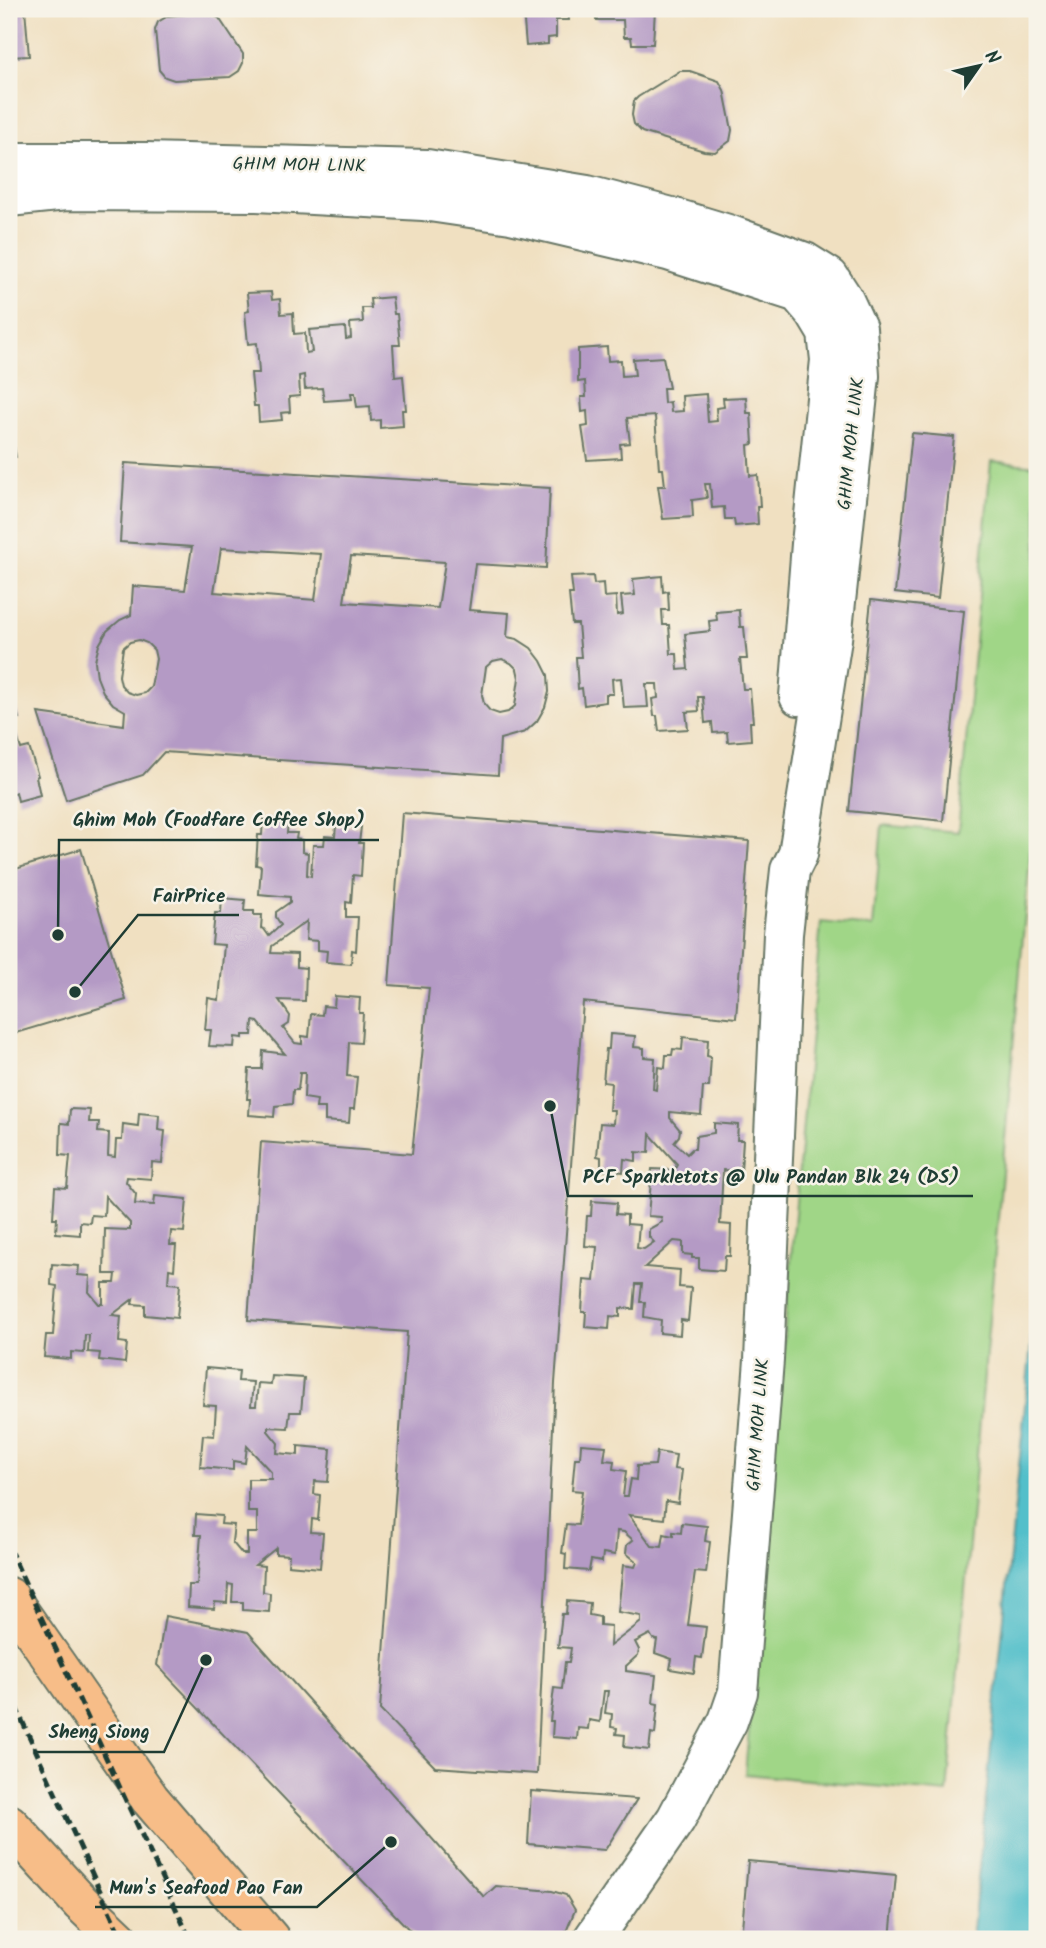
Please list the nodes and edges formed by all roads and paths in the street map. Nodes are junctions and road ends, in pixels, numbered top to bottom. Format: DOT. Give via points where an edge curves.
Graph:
graph roads {
  1 [pos="9,162"];
  2 [pos="9,197"];
  3 [pos="583,212"];
  4 [pos="9,1597"];
  5 [pos="9,1824"];
  6 [pos="119,1939"];
  7 [pos="270,1939"];
  8 [pos="593,1939"];
  1 -- 3 [label="street, GHIM MOH LINK" via="427,169"];
  2 -- 3 [label="street, GHIM MOH LINK" via="66,191 257,192 409,201 510,214"];
  3 -- 8 [label="street, GHIM MOH LINK" via="731,235 805,262 829,277 844,300 857,328 860,352 858,404 826,546 796,814 783,855 790,870 783,934 764,1360 738,1692 728,1721 676,1819"];
  4 -- 7 [label="main road" via="150,1799"];
  5 -- 6 [label="main road"];
}
